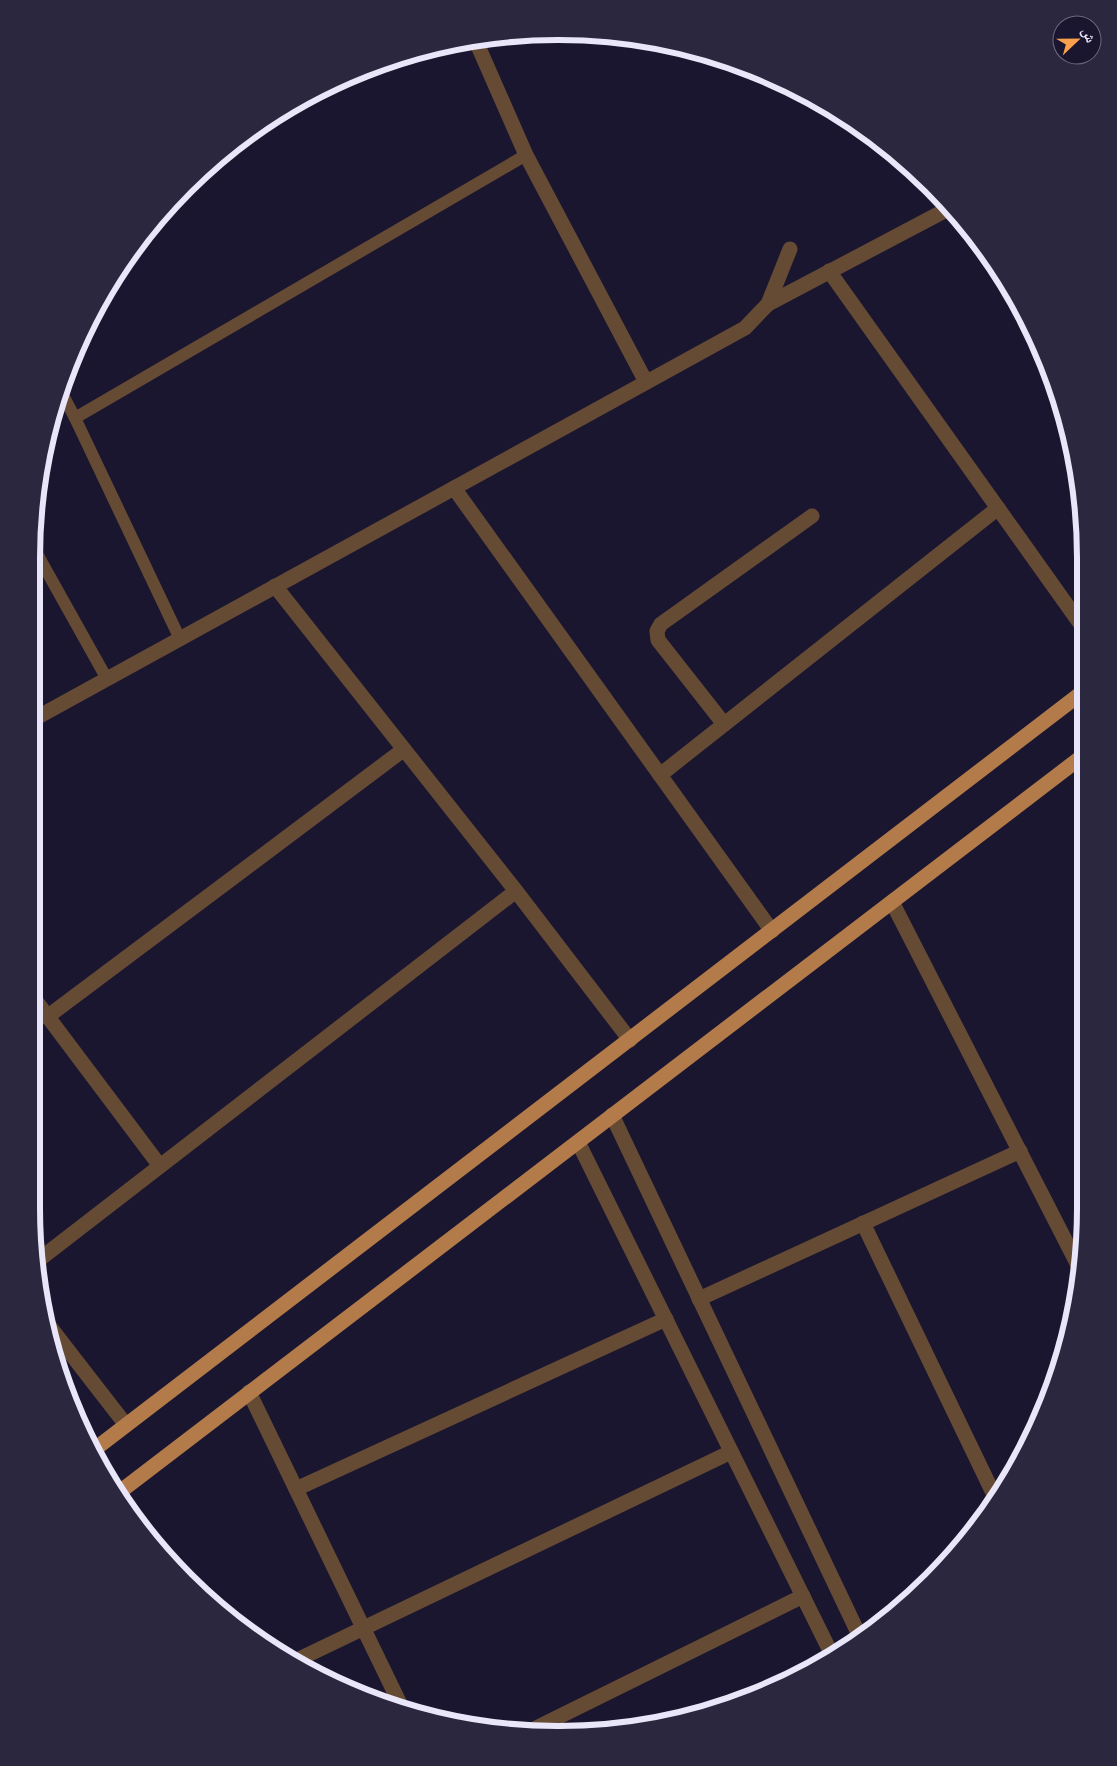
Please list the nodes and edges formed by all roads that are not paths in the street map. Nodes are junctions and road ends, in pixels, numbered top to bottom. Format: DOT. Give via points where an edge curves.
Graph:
graph roads {
  1 [pos="478,46"];
  2 [pos="526,155"];
  3 [pos="943,212"];
  4 [pos="790,250"];
  5 [pos="829,271"];
  6 [pos="768,304"];
  7 [pos="646,382"];
  8 [pos="66,400"];
  9 [pos="75,418"];
  10 [pos="454,488"];
  11 [pos="998,508"];
  12 [pos="812,516"];
  13 [pos="40,559"];
  14 [pos="275,586"];
  15 [pos="1077,619"];
  16 [pos="180,639"];
  17 [pos="107,679"];
  18 [pos="1077,696"];
  19 [pos="40,716"];
  20 [pos="724,724"];
  21 [pos="403,750"];
  22 [pos="1077,760"];
  23 [pos="660,775"];
  24 [pos="516,891"];
  25 [pos="892,902"];
  26 [pos="772,931"];
  27 [pos="40,1007"];
  28 [pos="47,1017"];
  29 [pos="630,1040"];
  30 [pos="612,1115"];
  31 [pos="578,1142"];
  32 [pos="1020,1151"];
  33 [pos="160,1166"];
  34 [pos="863,1223"];
  35 [pos="42,1257"];
  36 [pos="1074,1258"];
  37 [pos="699,1299"];
  38 [pos="666,1319"];
  39 [pos="56,1335"];
  40 [pos="249,1392"];
  41 [pos="126,1425"];
  42 [pos="98,1447"];
  43 [pos="732,1452"];
  44 [pos="123,1489"];
  45 [pos="296,1489"];
  46 [pos="993,1492"];
  47 [pos="803,1596"];
  48 [pos="364,1628"];
  49 [pos="857,1631"];
  50 [pos="830,1650"];
  51 [pos="301,1658"];
  52 [pos="398,1700"];
  53 [pos="541,1725"];
  1 -- 2 [label="street"];
  2 -- 7 [label="street"];
  2 -- 9 [label="lane"];
  3 -- 5 [label="street"];
  4 -- 6 [label="street"];
  5 -- 6 [label="street"];
  5 -- 11 [label="street"];
  6 -- 7 [label="street" via="745,328"];
  7 -- 10 [label="street"];
  8 -- 9 [label="lane"];
  9 -- 16 [label="lane"];
  10 -- 14 [label="street"];
  10 -- 23 [label="street"];
  11 -- 15 [label="street"];
  11 -- 20 [label="street"];
  12 -- 20 [label="street" via="657,630 658,640"];
  13 -- 17 [label="lane"];
  14 -- 16 [label="street"];
  14 -- 21 [label="street"];
  16 -- 17 [label="street"];
  17 -- 19 [label="street"];
  18 -- 26 [label="main road"];
  20 -- 23 [label="street"];
  21 -- 24 [label="street"];
  21 -- 28 [label="street"];
  22 -- 25 [label="main road"];
  23 -- 26 [label="street"];
  24 -- 29 [label="street"];
  24 -- 33 [label="street"];
  25 -- 30 [label="main road"];
  25 -- 32 [label="street"];
  26 -- 29 [label="main road"];
  27 -- 28 [label="street"];
  28 -- 33 [label="street"];
  29 -- 41 [label="main road"];
  30 -- 31 [label="main road"];
  30 -- 37 [label="street"];
  31 -- 38 [label="street"];
  31 -- 40 [label="main road"];
  32 -- 34 [label="street"];
  32 -- 36 [label="street"];
  33 -- 35 [label="street"];
  34 -- 37 [label="street"];
  34 -- 46 [label="street"];
  37 -- 49 [label="street"];
  38 -- 43 [label="street"];
  38 -- 45 [label="street"];
  39 -- 41 [label="street"];
  40 -- 44 [label="main road"];
  40 -- 45 [label="street"];
  41 -- 42 [label="main road"];
  43 -- 47 [label="street"];
  43 -- 48 [label="street"];
  45 -- 48 [label="street"];
  47 -- 50 [label="street"];
  47 -- 53 [label="street"];
  48 -- 51 [label="street"];
  48 -- 52 [label="street"];
}
